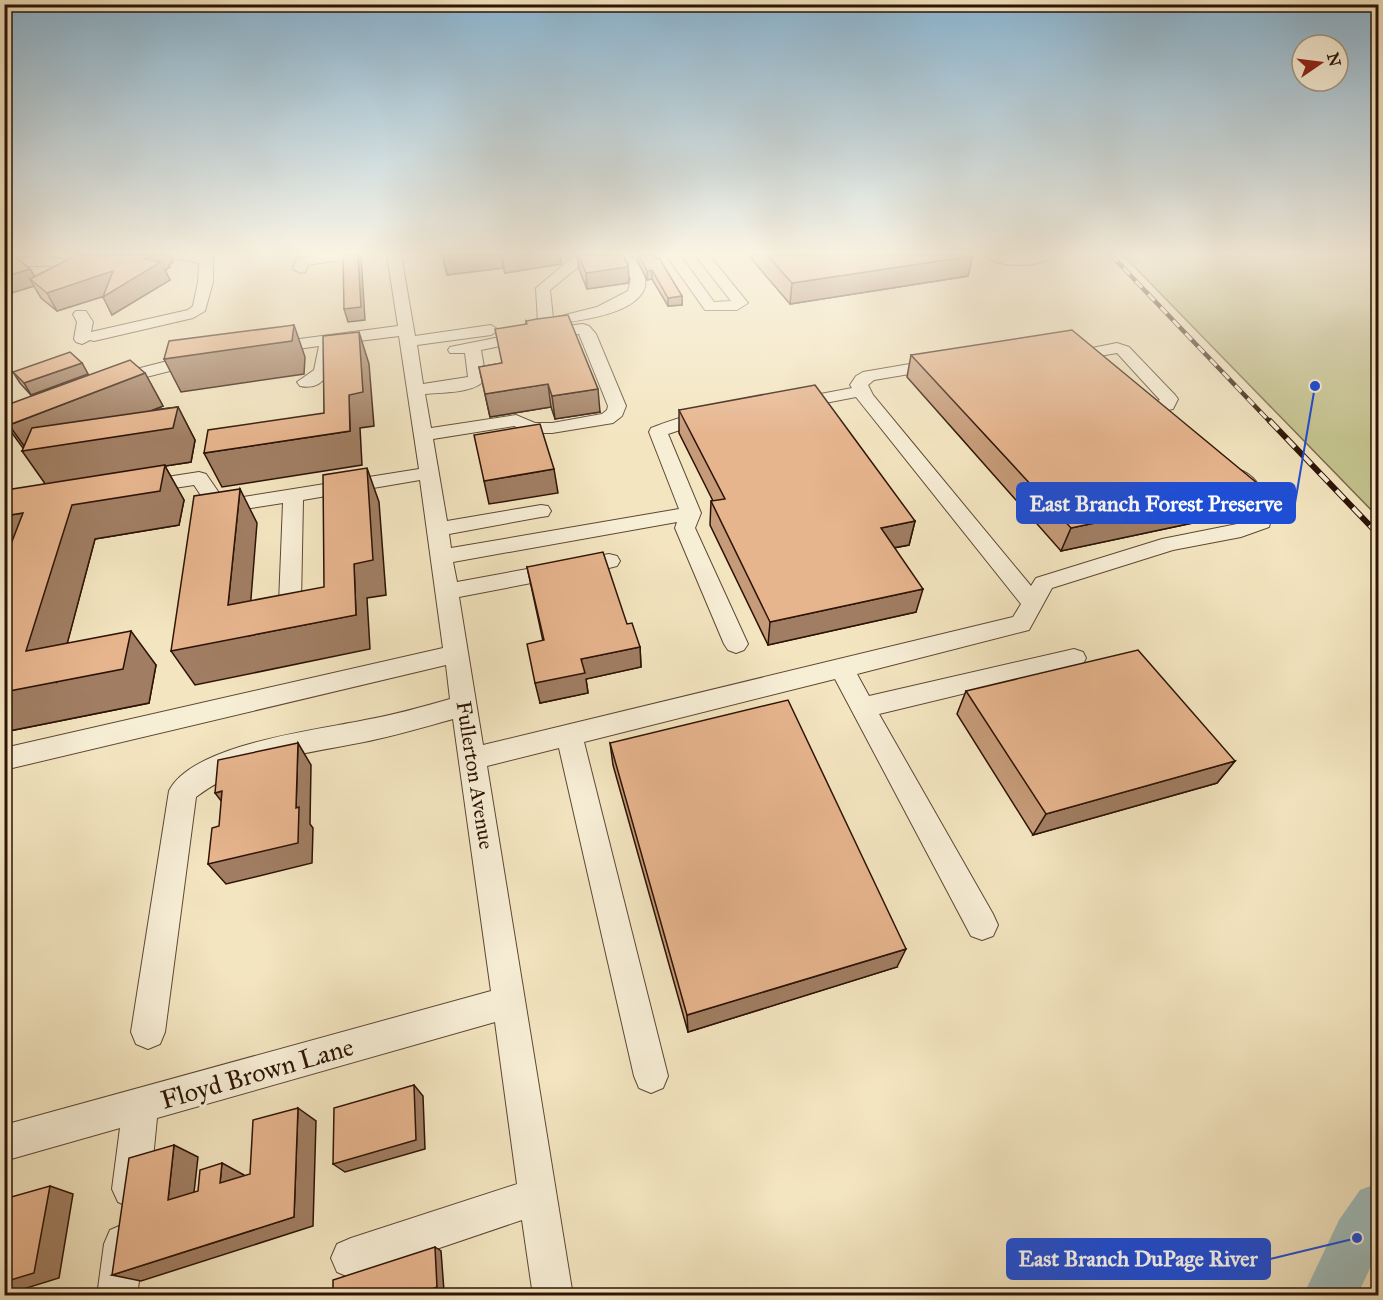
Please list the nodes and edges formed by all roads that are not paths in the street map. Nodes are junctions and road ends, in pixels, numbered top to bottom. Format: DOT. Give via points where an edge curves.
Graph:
graph roads {
  1 [pos="81,316"];
  2 [pos="182,316"];
  3 [pos="403,316"];
  4 [pos="545,316"];
  5 [pos="581,316"];
  6 [pos="546,323"];
  7 [pos="327,341"];
  8 [pos="407,343"];
  9 [pos="1070,344"];
  10 [pos="471,348"];
  11 [pos="258,350"];
  12 [pos="1088,353"];
  13 [pos="213,356"];
  14 [pos="958,361"];
  15 [pos="1104,367"];
  16 [pos="306,382"];
  17 [pos="93,386"];
  18 [pos="415,390"];
  19 [pos="862,392"];
  20 [pos="1138,394"];
  21 [pos="1155,408"];
  22 [pos="772,409"];
  23 [pos="725,416"];
  24 [pos="1172,422"];
  25 [pos="422,435"];
  26 [pos="1223,464"];
  27 [pos="429,473"];
  28 [pos="118,491"];
  29 [pos="293,495"];
  30 [pos="541,510"];
  31 [pos="691,513"];
  32 [pos="437,529"];
  33 [pos="441,558"];
  34 [pos="609,561"];
  35 [pos="446,592"];
  36 [pos="290,603"];
  37 [pos="1033,603"];
  38 [pos="736,644"];
  39 [pos="456,654"];
  40 [pos="1074,658"];
  41 [pos="841,668"];
  42 [pos="464,706"];
  43 [pos="863,708"];
  44 [pos="569,735"];
  45 [pos="4,759"];
  46 [pos="472,759"];
  47 [pos="982,925"];
  48 [pos="509,1002"];
  49 [pos="148,1032"];
  50 [pos="651,1076"];
  51 [pos="141,1105"];
  52 [pos="4,1143"];
  53 [pos="538,1196"];
  54 [pos="351,1258"];
  55 [pos="117,1296"];
  56 [pos="552,1296"];
  1 -- 2 [label="street" via="88,338"];
  3 -- 8 [label="street, Fullerton Avenue"];
  4 -- 6 [label="street"];
  5 -- 6 [label="street"];
  6 -- 8 [label="street"];
  7 -- 8 [label="street"];
  7 -- 11 [label="street"];
  7 -- 16 [label="street" via="324,372"];
  8 -- 10 [label="street"];
  8 -- 18 [label="street, Fullerton Avenue"];
  9 -- 12 [label="street"];
  10 -- 18 [label="street" via="477,379"];
  10 -- 25 [label="street" via="527,335 583,329 617,406 616,412 607,419 552,428 532,428 516,420"];
  12 -- 15 [label="street"];
  12 -- 21 [label="street" via="1123,350 1168,399 1167,405"];
  13 -- 17 [label="street"];
  14 -- 19 [label="street" via="869,376 859,385"];
  18 -- 25 [label="street, Fullerton Avenue"];
  19 -- 22 [label="street"];
  19 -- 37 [label="street"];
  20 -- 21 [label="street"];
  21 -- 24 [label="street"];
  23 -- 31 [label="street" via="658,432"];
  25 -- 27 [label="street, Fullerton Avenue"];
  26 -- 37 [label="street" via="1249,485 1264,509 1262,522 1170,544 1044,583"];
  27 -- 29 [label="street"];
  27 -- 32 [label="street, Fullerton Avenue"];
  28 -- 29 [label="street" via="199,478 219,507"];
  29 -- 36 [label="street"];
  30 -- 32 [label="street"];
  31 -- 33 [label="street"];
  31 -- 38 [label="street" via="685,528"];
  32 -- 33 [label="street, Fullerton Avenue"];
  33 -- 35 [label="street, Fullerton Avenue"];
  34 -- 35 [label="street"];
  35 -- 39 [label="street, Fullerton Avenue"];
  37 -- 41 [label="street" via="1021,624"];
  39 -- 42 [label="street, Fullerton Avenue"];
  39 -- 45 [label="street"];
  40 -- 43 [label="street"];
  41 -- 43 [label="street"];
  41 -- 44 [label="street"];
  42 -- 46 [label="street, Fullerton Avenue"];
  42 -- 49 [label="street" via="242,757 206,773 183,791"];
  43 -- 47 [label="street"];
  44 -- 46 [label="street"];
  44 -- 50 [label="street"];
  46 -- 48 [label="street, Fullerton Avenue"];
  48 -- 51 [label="street, Floyd Brown Lane"];
  48 -- 53 [label="street, Fullerton Avenue"];
  51 -- 52 [label="street, Floyd Brown Lane"];
  51 -- 55 [label="street"];
  53 -- 54 [label="street"];
  53 -- 56 [label="street, Fullerton Avenue"];
}
